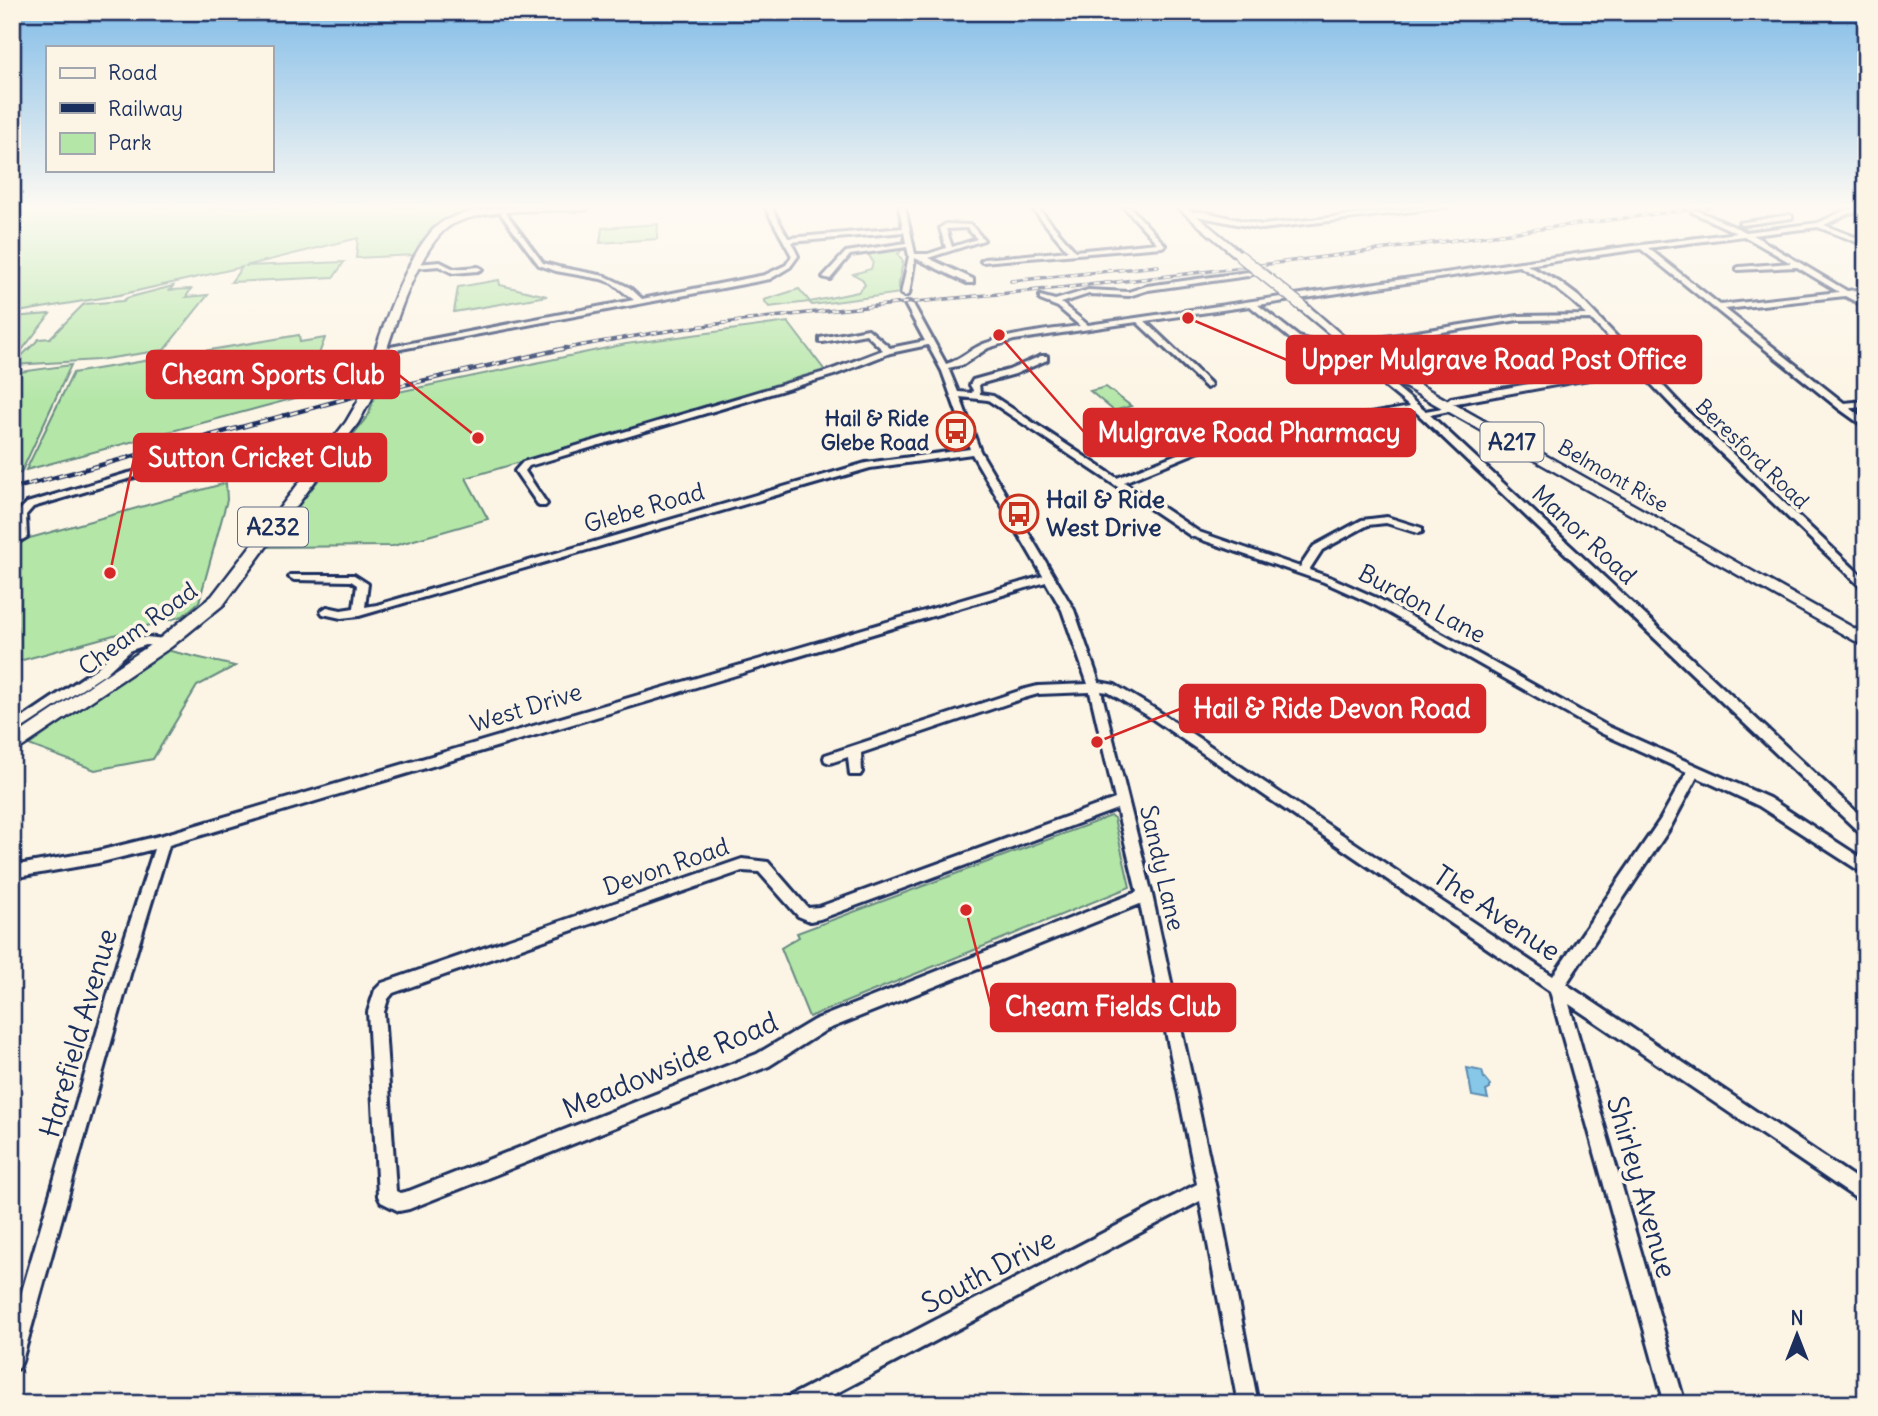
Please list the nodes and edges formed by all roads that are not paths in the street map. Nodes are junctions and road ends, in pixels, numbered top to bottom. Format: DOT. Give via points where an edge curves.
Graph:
graph roads {
  1 [pos="413,273"];
  2 [pos="579,273"];
  3 [pos="776,273"];
  4 [pos="830,273"];
  5 [pos="910,273"];
  6 [pos="953,273"];
  7 [pos="1263,273"];
  8 [pos="1464,273"];
  9 [pos="1536,273"];
  10 [pos="1674,273"];
  11 [pos="1810,273"];
  12 [pos="1248,274"];
  13 [pos="827,277"];
  14 [pos="970,281"];
  15 [pos="1866,291"];
  16 [pos="905,293"];
  17 [pos="1846,293"];
  18 [pos="1042,298"];
  19 [pos="1299,300"];
  20 [pos="1064,301"];
  21 [pos="641,302"];
  22 [pos="1251,303"];
  23 [pos="909,304"];
  24 [pos="1866,305"];
  25 [pos="1717,309"];
  26 [pos="1594,317"];
  27 [pos="1139,320"];
  28 [pos="1086,327"];
  29 [pos="823,340"];
  30 [pos="930,342"];
  31 [pos="1366,342"];
  32 [pos="380,351"];
  33 [pos="888,351"];
  34 [pos="1044,358"];
  35 [pos="1639,367"];
  36 [pos="945,369"];
  37 [pos="1206,385"];
  38 [pos="972,386"];
  39 [pos="954,394"];
  40 [pos="1451,404"];
  41 [pos="1866,404"];
  42 [pos="1841,406"];
  43 [pos="1421,411"];
  44 [pos="1866,425"];
  45 [pos="975,451"];
  46 [pos="208,457"];
  47 [pos="1116,482"];
  48 [pos="542,504"];
  49 [pos="1418,530"];
  50 [pos="12,544"];
  51 [pos="1303,571"];
  52 [pos="295,577"];
  53 [pos="1050,577"];
  54 [pos="1866,586"];
  55 [pos="327,611"];
  56 [pos="359,612"];
  57 [pos="1866,642"];
  58 [pos="165,643"];
  59 [pos="1094,687"];
  60 [pos="12,731"];
  61 [pos="12,747"];
  62 [pos="854,750"];
  63 [pos="830,758"];
  64 [pos="1694,771"];
  65 [pos="855,772"];
  66 [pos="1124,804"];
  67 [pos="1866,830"];
  68 [pos="163,841"];
  69 [pos="1866,869"];
  70 [pos="12,872"];
  71 [pos="1145,895"];
  72 [pos="1556,985"];
  73 [pos="379,1093"];
  74 [pos="1208,1189"];
  75 [pos="1866,1196"];
  76 [pos="12,1361"];
  77 [pos="795,1404"];
  78 [pos="1248,1404"];
  79 [pos="1675,1404"];
  1 -- 32 [label="highway, A232"];
  2 -- 21 [label="street" via="611,279"];
  3 -- 21 [label="street"];
  4 -- 13 [label="street"];
  5 -- 16 [label="street"];
  6 -- 14 [label="street"];
  7 -- 19 [label="highway, Belmont Rise / A217, bridge"];
  8 -- 19 [label="street"];
  9 -- 26 [label="street, Beresford Road" via="1562,288"];
  10 -- 25 [label="street"];
  11 -- 17 [label="street"];
  12 -- 20 [label="street" via="1147,288 1135,294 1093,292"];
  15 -- 17 [label="street"];
  17 -- 24 [label="street"];
  17 -- 25 [label="street"];
  18 -- 20 [label="street"];
  19 -- 22 [label="street"];
  19 -- 40 [label="highway, Belmont Rise / A217" via="1338,338 1391,374"];
  20 -- 28 [label="street"];
  21 -- 32 [label="street"];
  22 -- 27 [label="street"];
  22 -- 43 [label="street, Manor Road" via="1299,341 1363,364"];
  23 -- 30 [label="street, Sandy Lane"];
  25 -- 42 [label="street"];
  26 -- 31 [label="street" via="1518,318"];
  26 -- 35 [label="street, Beresford Road"];
  27 -- 28 [label="street"];
  27 -- 37 [label="street"];
  28 -- 36 [label="street" via="994,342"];
  29 -- 33 [label="street" via="868,331"];
  30 -- 33 [label="street"];
  30 -- 36 [label="street, Sandy Lane"];
  32 -- 58 [label="highway, Cheam Road / A232" via="352,422 218,600"];
  33 -- 48 [label="street" via="818,377 526,464 520,468"];
  34 -- 38 [label="street"];
  35 -- 40 [label="street"];
  35 -- 54 [label="street, Beresford Road"];
  36 -- 39 [label="street, Sandy Lane"];
  38 -- 39 [label="street, Burdon Lane"];
  38 -- 47 [label="street, Burdon Lane"];
  39 -- 45 [label="street, Sandy Lane"];
  40 -- 43 [label="street"];
  40 -- 57 [label="highway, Belmont Rise / A217"];
  41 -- 42 [label="street"];
  42 -- 44 [label="street"];
  43 -- 47 [label="street" via="1205,446"];
  43 -- 67 [label="street, Manor Road"];
  45 -- 53 [label="street, Sandy Lane"];
  45 -- 56 [label="street, Glebe Road" via="869,465"];
  46 -- 50 [label="street" via="30,505 21,514 22,537"];
  47 -- 51 [label="street, Burdon Lane" via="1195,534"];
  49 -- 51 [label="street" via="1387,520 1366,522 1318,548"];
  51 -- 64 [label="street, Burdon Lane" via="1377,602 1605,730"];
  52 -- 56 [label="street" via="354,578 363,584"];
  53 -- 59 [label="street, Sandy Lane" via="1072,619"];
  53 -- 68 [label="street, West Drive"];
  55 -- 56 [label="street, Glebe Road"];
  58 -- 60 [label="street" via="146,641 127,647 101,671"];
  58 -- 61 [label="highway, Cheam Road / A232"];
  59 -- 62 [label="street, The Avenue" via="1022,694"];
  59 -- 66 [label="street, Sandy Lane"];
  59 -- 72 [label="street, The Avenue" via="1111,688 1127,696"];
  62 -- 63 [label="street, The Avenue"];
  62 -- 65 [label="street"];
  64 -- 69 [label="street, Burdon Lane" via="1765,802"];
  64 -- 72 [label="street" via="1665,824"];
  66 -- 71 [label="street, Sandy Lane"];
  66 -- 73 [label="street, Devon Road" via="820,913 803,912 767,870 749,864 400,982 388,988 377,1004"];
  68 -- 70 [label="street, West Drive"];
  68 -- 76 [label="street, Harefield Avenue"];
  71 -- 73 [label="street, Meadowside Road" via="820,1025 763,1060 409,1200 392,1200 385,1189"];
  71 -- 74 [label="street, Sandy Lane"];
  72 -- 75 [label="street, The Avenue"];
  72 -- 79 [label="street, Shirley Avenue"];
  74 -- 77 [label="street, South Drive"];
  74 -- 78 [label="street, Sandy Lane"];
}
